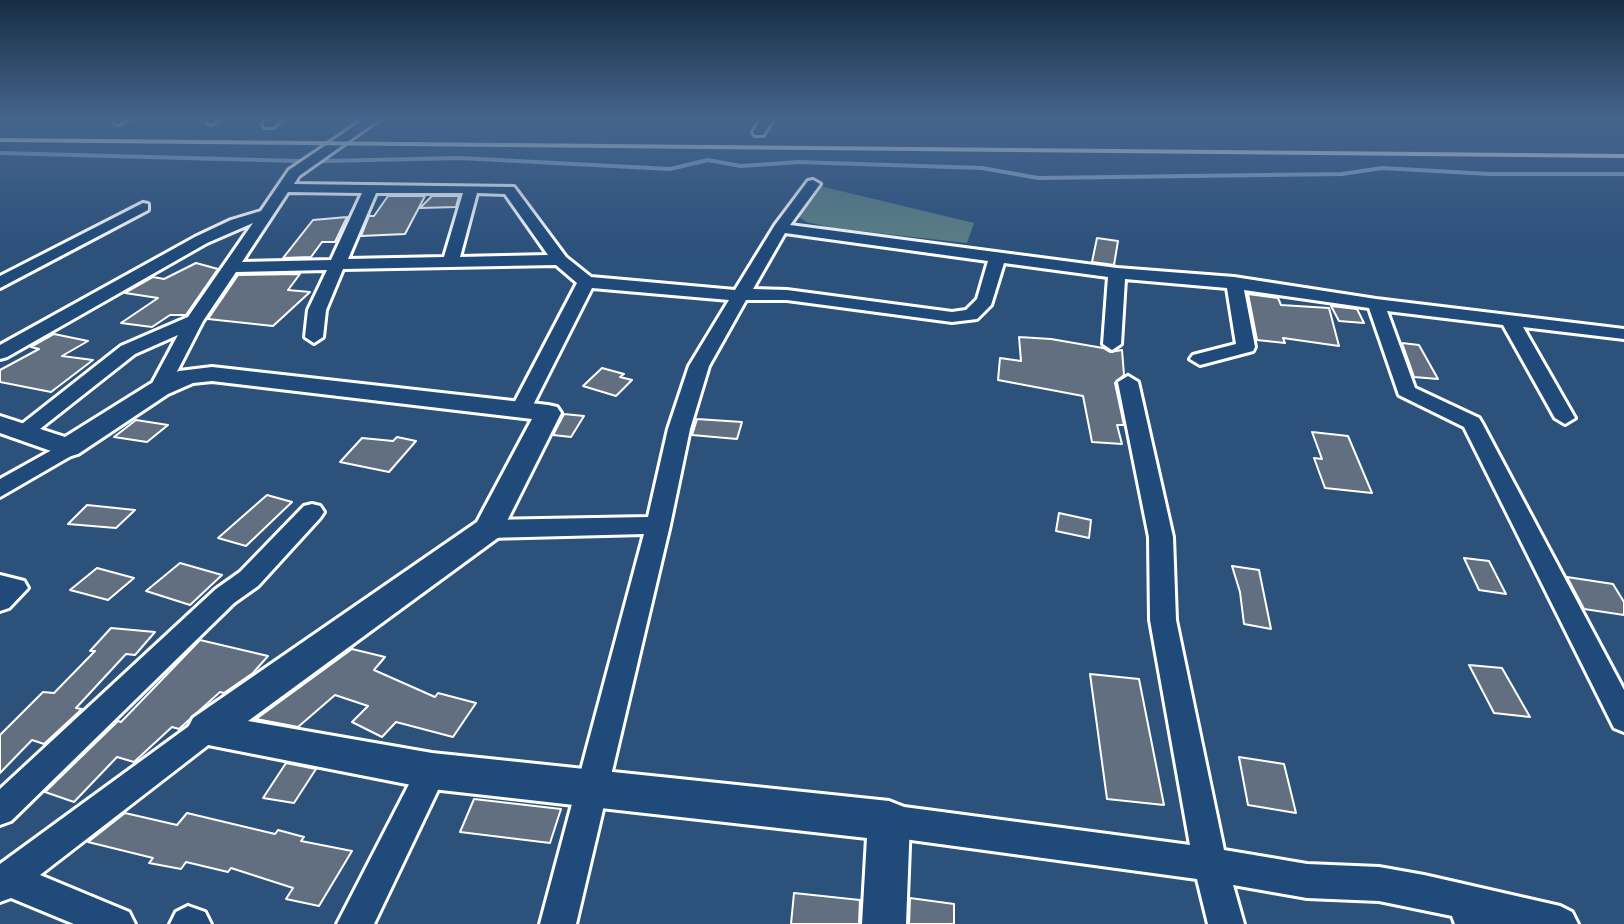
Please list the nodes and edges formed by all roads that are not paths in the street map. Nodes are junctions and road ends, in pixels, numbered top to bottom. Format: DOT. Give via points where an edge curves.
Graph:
graph roads {
  1 [pos="311,161"];
  2 [pos="813,184"];
  3 [pos="284,188"];
  4 [pos="371,189"];
  5 [pos="471,189"];
  6 [pos="143,207"];
  7 [pos="264,215"];
  8 [pos="780,228"];
  9 [pos="997,257"];
  10 [pos="560,260"];
  11 [pos="451,262"];
  12 [pos="336,264"];
  13 [pos="229,267"];
  14 [pos="1117,273"];
  15 [pos="586,282"];
  16 [pos="1234,282"];
  17 [pos="0,283"];
  18 [pos="740,296"];
  19 [pos="1376,304"];
  20 [pos="1509,319"];
  21 [pos="194,321"];
  22 [pos="1623,335"];
  23 [pos="314,337"];
  24 [pos="1112,344"];
  25 [pos="0,353"];
  26 [pos="1200,359"];
  27 [pos="1128,382"];
  28 [pos="159,389"];
  29 [pos="520,411"];
  30 [pos="1565,418"];
  31 [pos="12,428"];
  32 [pos="68,448"];
  33 [pos="0,489"];
  34 [pos="312,512"];
  35 [pos="658,525"];
  36 [pos="488,529"];
  37 [pos="0,585"];
  38 [pos="0,601"];
  39 [pos="1624,719"];
  40 [pos="206,730"];
  41 [pos="432,771"];
  42 [pos="591,789"];
  43 [pos="0,810"];
  44 [pos="889,821"];
  45 [pos="1210,864"];
  46 [pos="5,882"];
  47 [pos="1468,913"];
  48 [pos="117,924"];
  49 [pos="355,924"];
  50 [pos="558,924"];
  51 [pos="884,924"];
  52 [pos="1226,924"];
  53 [pos="1560,924"];
  1 -- 3 [label="street"];
  2 -- 8 [label="street"];
  3 -- 4 [label="street"];
  3 -- 7 [label="street"];
  4 -- 5 [label="street"];
  4 -- 12 [label="street"];
  5 -- 10 [label="street" via="509,190"];
  5 -- 11 [label="street"];
  6 -- 17 [label="street"];
  7 -- 13 [label="street"];
  7 -- 25 [label="street" via="201,240"];
  8 -- 9 [label="street"];
  8 -- 18 [label="street"];
  9 -- 14 [label="street"];
  9 -- 18 [label="street" via="985,301 971,315 760,293"];
  10 -- 11 [label="street"];
  10 -- 15 [label="street"];
  11 -- 12 [label="street"];
  12 -- 13 [label="street"];
  12 -- 23 [label="street" via="317,310"];
  13 -- 21 [label="street"];
  14 -- 16 [label="street"];
  14 -- 24 [label="street"];
  15 -- 18 [label="street"];
  15 -- 29 [label="street"];
  16 -- 19 [label="street"];
  16 -- 26 [label="street" via="1246,347"];
  18 -- 35 [label="street" via="699,366"];
  19 -- 20 [label="street"];
  19 -- 39 [label="street" via="1406,391 1472,423"];
  20 -- 22 [label="street"];
  20 -- 30 [label="street"];
  21 -- 28 [label="street"];
  21 -- 31 [label="street" via="128,350"];
  27 -- 45 [label="street" via="1161,537 1163,620"];
  28 -- 29 [label="street" via="188,376 212,374"];
  28 -- 32 [label="street"];
  29 -- 36 [label="street" via="548,413"];
  31 -- 32 [label="street"];
  32 -- 33 [label="street"];
  34 -- 43 [label="street" via="249,579"];
  35 -- 36 [label="street"];
  35 -- 42 [label="street"];
  36 -- 40 [label="street"];
  37 -- 38 [label="street" via="15,588"];
  40 -- 41 [label="street"];
  40 -- 46 [label="street"];
  41 -- 42 [label="street"];
  41 -- 49 [label="street"];
  42 -- 44 [label="street"];
  42 -- 50 [label="street"];
  44 -- 45 [label="street"];
  44 -- 51 [label="street"];
  45 -- 47 [label="street" via="1307,881 1379,884"];
  45 -- 52 [label="street"];
  46 -- 48 [label="street"];
  47 -- 53 [label="street"];
}
